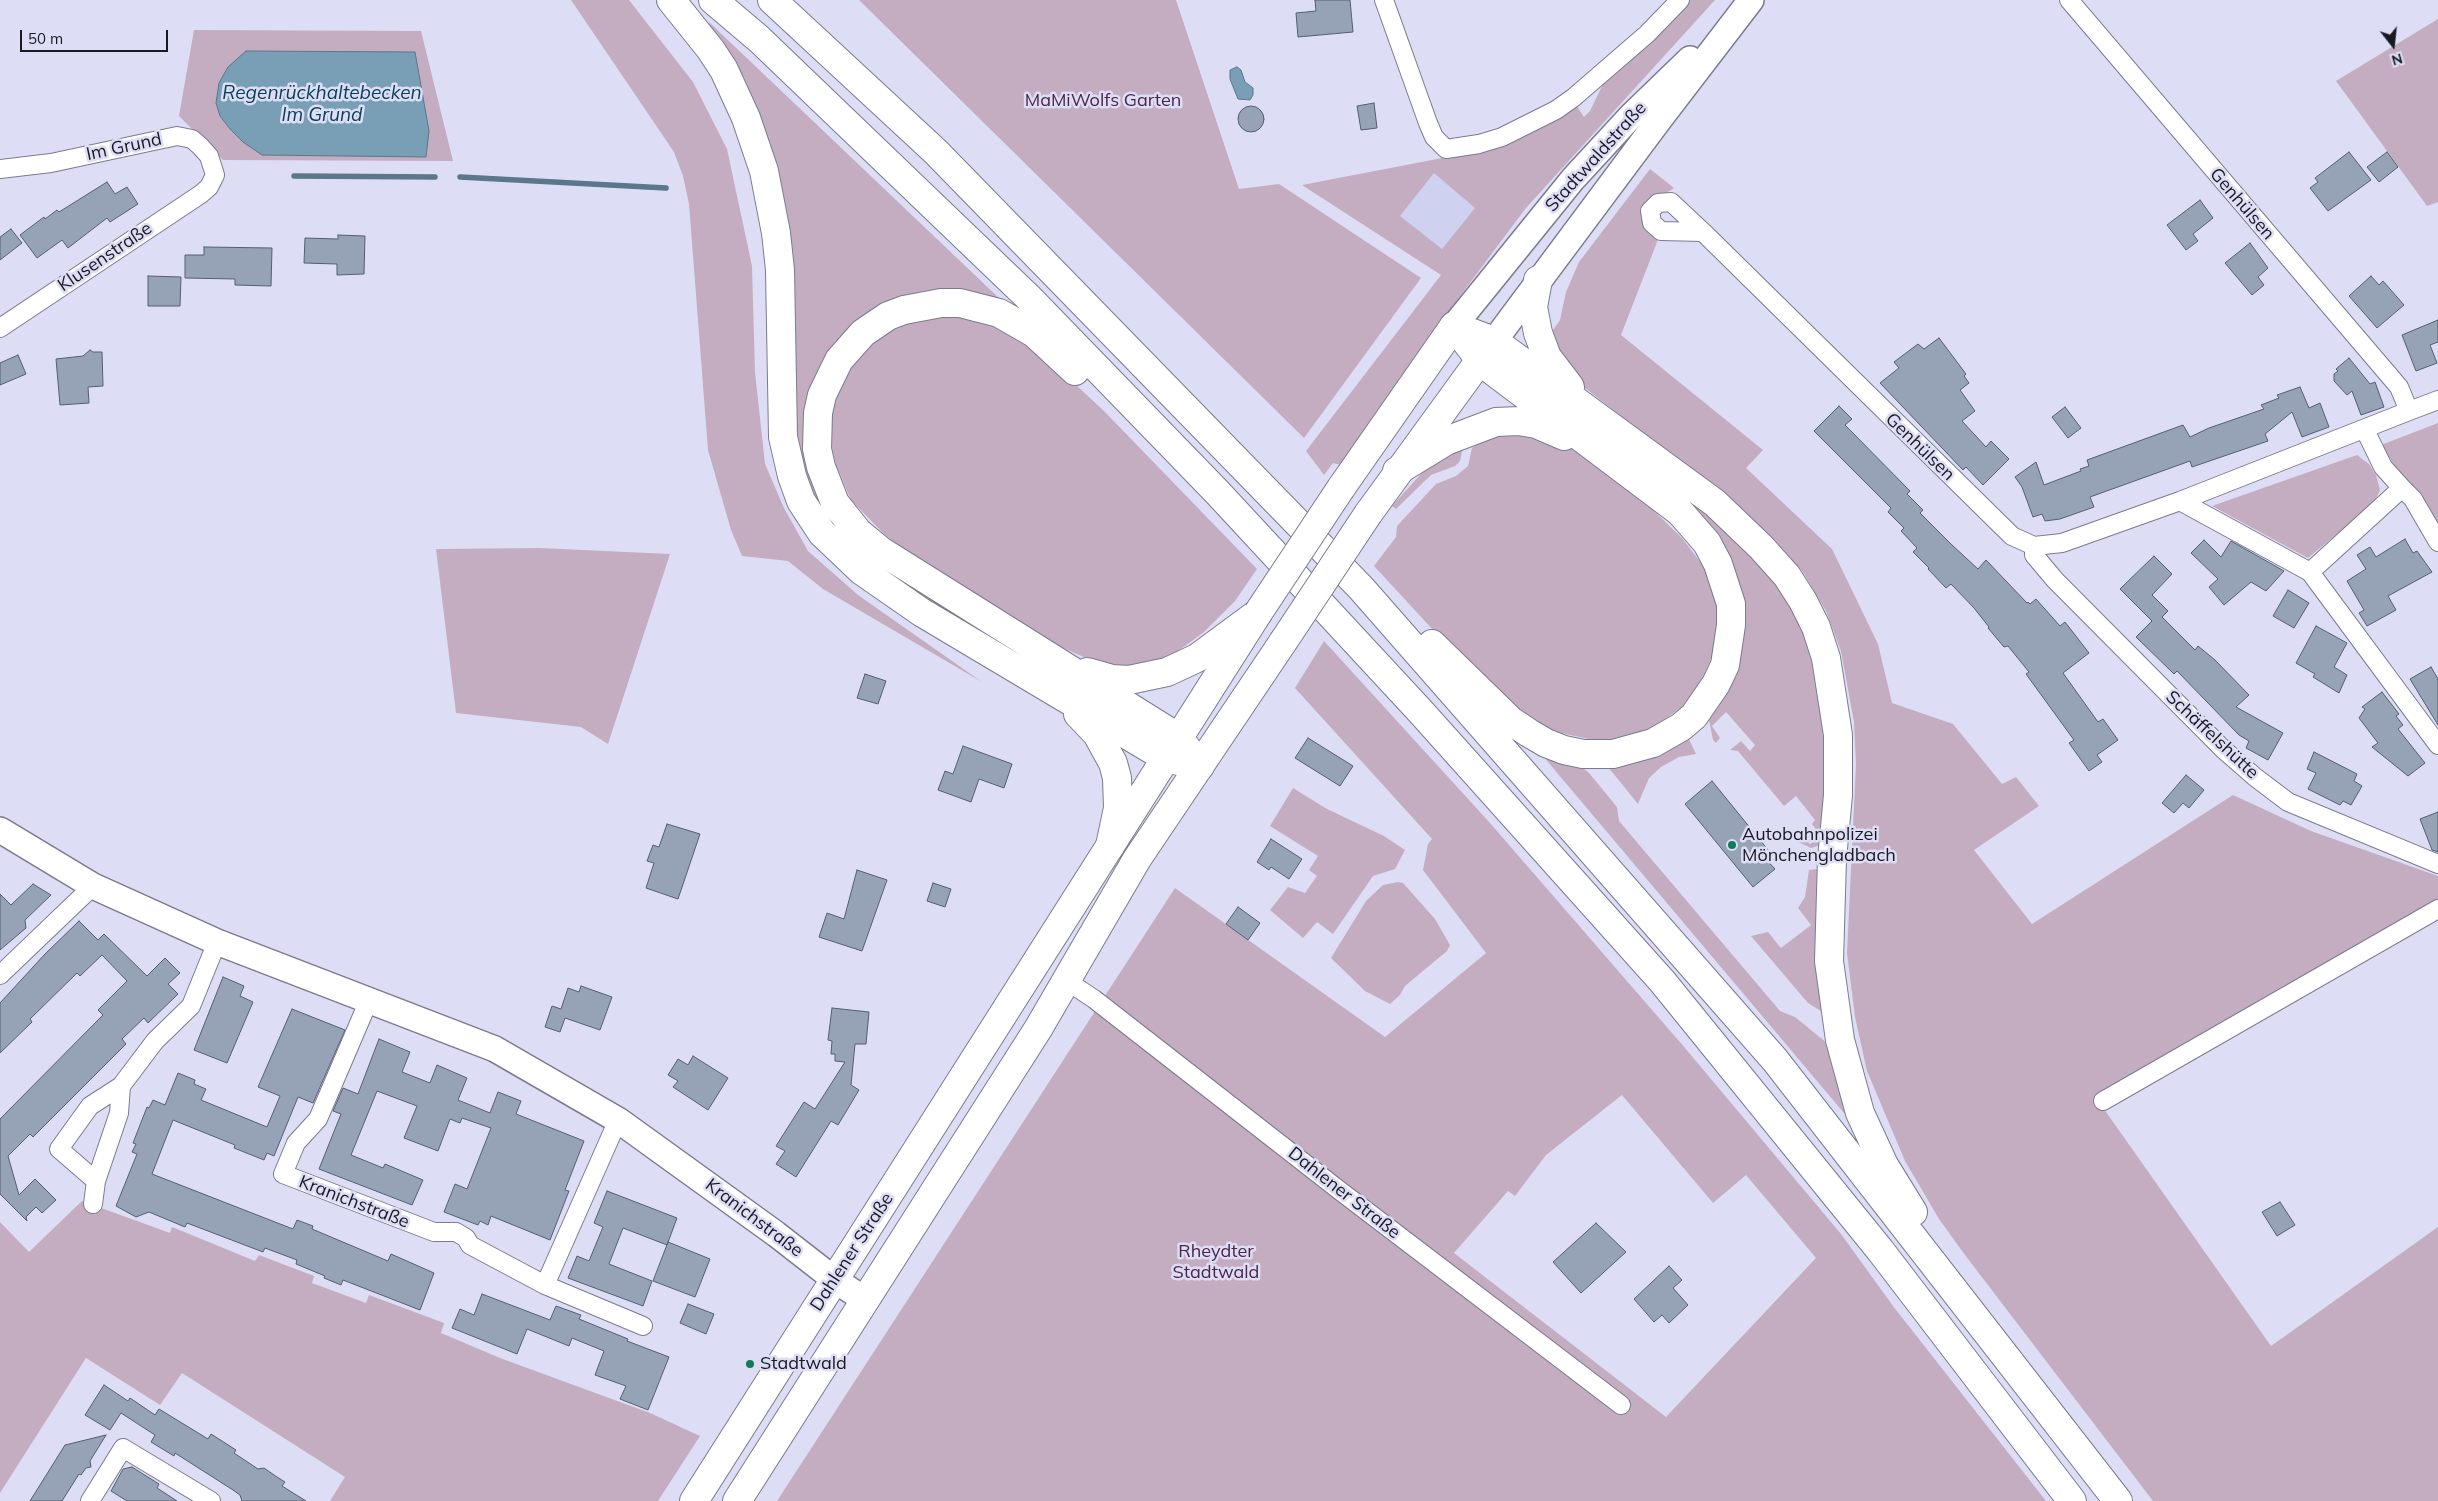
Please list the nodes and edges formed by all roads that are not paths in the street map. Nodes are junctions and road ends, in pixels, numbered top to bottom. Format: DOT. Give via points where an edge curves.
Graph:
graph roads {
  1 [pos="672,0"];
  2 [pos="713,0"];
  3 [pos="772,0"];
  4 [pos="1384,0"];
  5 [pos="1680,0"];
  6 [pos="1751,0"];
  7 [pos="2069,0"];
  8 [pos="0,168"];
  9 [pos="209,187"];
  10 [pos="1703,232"];
  11 [pos="1538,280"];
  12 [pos="1454,326"];
  13 [pos="0,328"];
  14 [pos="1487,351"];
  15 [pos="2438,400"];
  16 [pos="2409,411"];
  17 [pos="2365,430"];
  18 [pos="1619,431"];
  19 [pos="1397,471"];
  20 [pos="2402,488"];
  21 [pos="1652,491"];
  22 [pos="1218,492"];
  23 [pos="2180,501"];
  24 [pos="2438,542"];
  25 [pos="2034,546"];
  26 [pos="2310,572"];
  27 [pos="1361,588"];
  28 [pos="1258,613"];
  29 [pos="1062,664"];
  30 [pos="1049,688"];
  31 [pos="2438,745"];
  32 [pos="1172,748"];
  33 [pos="1200,766"];
  34 [pos="0,830"];
  35 [pos="1110,846"];
  36 [pos="2438,864"];
  37 [pos="93,886"];
  38 [pos="2438,909"];
  39 [pos="217,942"];
  40 [pos="0,975"];
  41 [pos="1067,981"];
  42 [pos="369,1000"];
  43 [pos="121,1086"];
  44 [pos="2103,1101"];
  45 [pos="618,1120"];
  46 [pos="96,1181"];
  47 [pos="93,1204"];
  48 [pos="835,1280"];
  49 [pos="546,1285"];
  50 [pos="865,1300"];
  51 [pos="643,1326"];
  52 [pos="1996,1343"];
  53 [pos="1621,1404"];
  54 [pos="90,1501"];
  55 [pos="211,1501"];
  56 [pos="694,1501"];
  57 [pos="737,1501"];
  58 [pos="2072,1501"];
  59 [pos="2118,1501"];
  1 -- 30 [label="main road" via="724,70 755,140 764,171 780,270 783,437 802,501 822,533 862,571 921,612"];
  2 -- 22 [label="main road" via="1028,297"];
  3 -- 27 [label="main road" via="936,152"];
  4 -- 5 [label="street" via="1428,123 1434,137 1446,150 1502,137 1556,110 1647,34"];
  6 -- 11 [label="street, Stadtwaldstraße"];
  6 -- 12 [label="street, Stadtwaldstraße" via="1632,115 1573,179"];
  7 -- 16 [label="street, Genhülsen" via="2400,387"];
  8 -- 9 [label="street, Im Grund" via="51,163 177,136 192,139 209,156 215,175"];
  9 -- 13 [label="street, Klusenstraße"];
  10 -- 25 [label="street, Genhülsen" via="2012,536"];
  11 -- 14 [label="street, Stadtwaldstraße"];
  11 -- 18 [label="main road" via="1534,318 1547,357 1572,389"];
  12 -- 14 [label="main road"];
  12 -- 28 [label="main road, Dahlener Straße, bridge"];
  14 -- 18 [label="main road"];
  14 -- 19 [label="main road, Dahlener Straße"];
  14 -- 21 [label="main road"];
  15 -- 16 [label="street"];
  16 -- 17 [label="street"];
  17 -- 20 [label="street" via="2383,467"];
  17 -- 23 [label="street"];
  18 -- 52 [label="main road" via="1715,503 1761,547 1787,576 1816,627 1826,658 1838,735 1829,961 1847,1068 1860,1112 1884,1165"];
  19 -- 21 [label="main road" via="1470,430 1496,422 1519,421 1559,432"];
  19 -- 33 [label="main road, Dahlener Straße, bridge"];
  20 -- 24 [label="street" via="2413,499"];
  20 -- 26 [label="street"];
  21 -- 27 [label="main road" via="1680,512 1707,544 1731,604 1725,664 1716,684 1701,707 1675,731 1653,744 1613,754 1584,754 1546,743 1511,721 1429,640"];
  22 -- 29 [label="main road" via="1121,418 1034,333 999,313 960,303 921,306 888,316 849,346 828,379 818,413 817,449 835,502 858,532 880,551"];
  22 -- 58 [label="main road" via="1662,981 1874,1242"];
  23 -- 25 [label="street" via="2062,543"];
  23 -- 26 [label="street"];
  25 -- 36 [label="street, Schäffelshütte" via="2034,555 2055,580 2224,750 2255,777 2288,802"];
  26 -- 31 [label="street"];
  27 -- 52 [label="main road" via="1775,1060"];
  28 -- 29 [label="main road" via="1197,658 1153,676 1112,679"];
  28 -- 32 [label="main road, Dahlener Straße"];
  29 -- 32 [label="main road"];
  30 -- 32 [label="main road"];
  30 -- 35 [label="main road" via="1097,734 1113,762 1119,793"];
  32 -- 33 [label="main road"];
  32 -- 35 [label="main road, Dahlener Straße"];
  33 -- 41 [label="main road, Dahlener Straße" via="1137,859"];
  34 -- 37 [label="street, Kranichstraße"];
  35 -- 48 [label="main road, Dahlener Straße"];
  37 -- 39 [label="street, Kranichstraße"];
  37 -- 40 [label="street"];
  38 -- 44 [label="street"];
  39 -- 42 [label="street, Kranichstraße"];
  39 -- 43 [label="street" via="192,1006 155,1041"];
  41 -- 50 [label="main road, Dahlener Straße"];
  41 -- 53 [label="street, Dahlener Straße"];
  42 -- 45 [label="street, Kranichstraße" via="495,1049"];
  42 -- 49 [label="street, Kranichstraße" via="318,1119 296,1144 283,1174 434,1232 456,1232 470,1245"];
  43 -- 46 [label="street" via="120,1113"];
  43 -- 46 [label="street" via="90,1106 59,1149"];
  45 -- 48 [label="street, Kranichstraße"];
  45 -- 49 [label="street"];
  46 -- 47 [label="street"];
  48 -- 50 [label="street, Kranichstraße"];
  48 -- 56 [label="main road, Dahlener Straße"];
  49 -- 51 [label="street, Kranichstraße"];
  50 -- 57 [label="main road, Dahlener Straße"];
  52 -- 59 [label="main road"];
  54 -- 55 [label="street" via="124,1448"];
}
